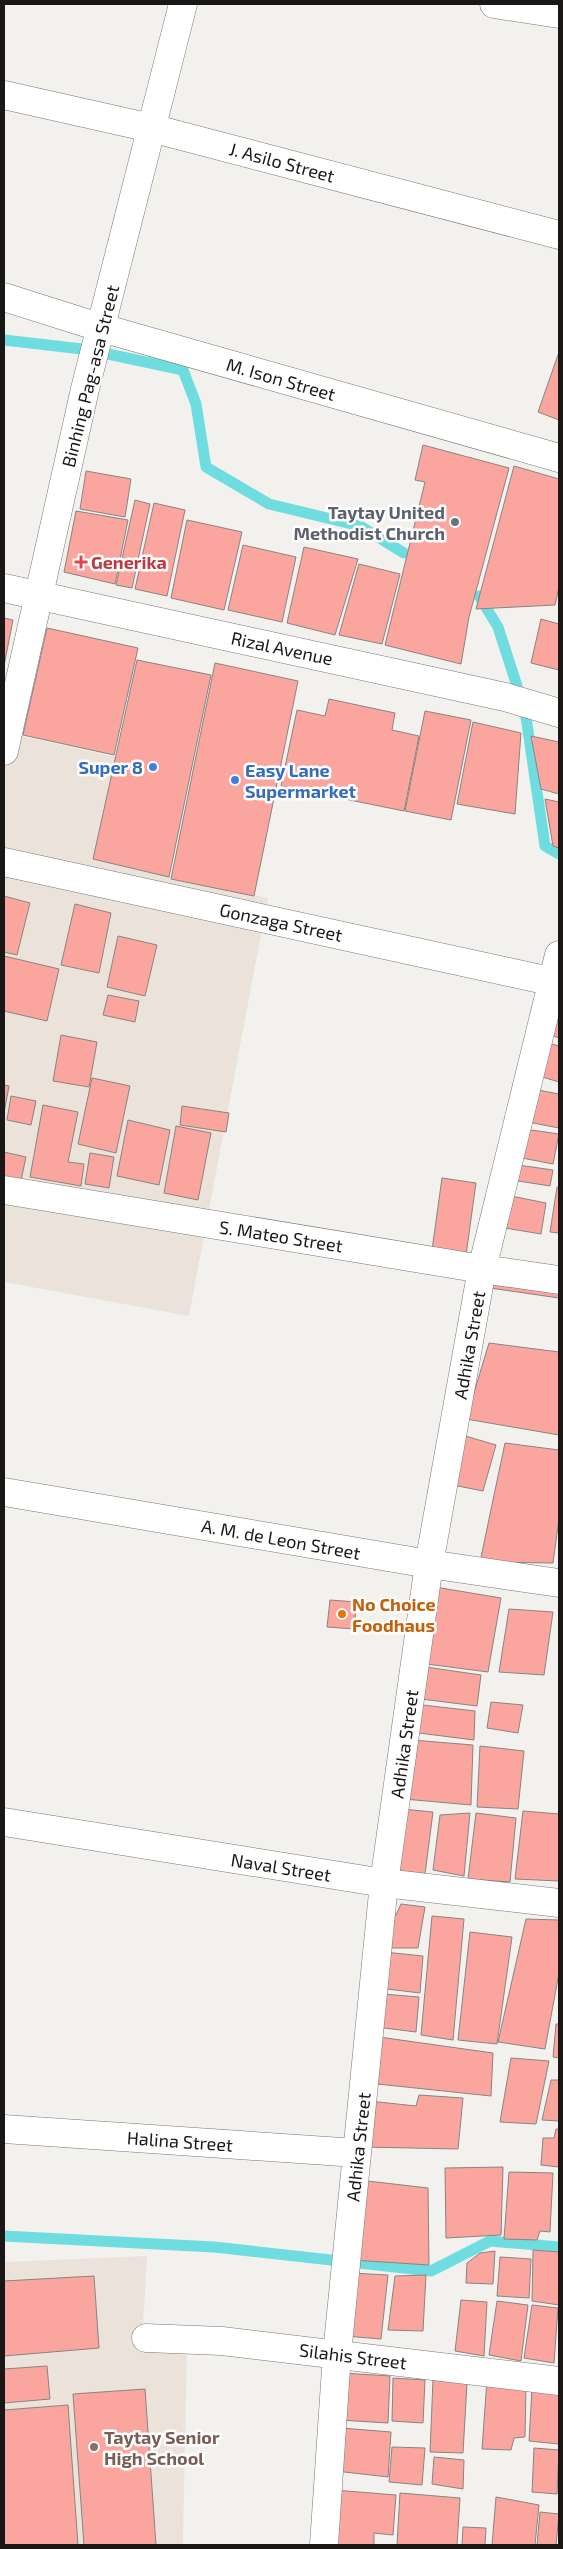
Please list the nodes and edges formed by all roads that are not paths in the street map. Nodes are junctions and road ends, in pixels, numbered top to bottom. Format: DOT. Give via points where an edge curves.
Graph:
graph roads {
  1 [pos="183,4"];
  2 [pos="494,4"];
  3 [pos="559,14"];
  4 [pos="4,95"];
  5 [pos="151,128"];
  6 [pos="559,235"];
  7 [pos="4,297"];
  8 [pos="102,328"];
  9 [pos="559,458"];
  10 [pos="4,588"];
  11 [pos="38,595"];
  12 [pos="550,710"];
  13 [pos="4,750"];
  14 [pos="4,862"];
  15 [pos="559,955"];
  16 [pos="555,982"];
  17 [pos="4,1190"];
  18 [pos="482,1269"];
  19 [pos="559,1280"];
  20 [pos="4,1492"];
  21 [pos="429,1564"];
  22 [pos="559,1583"];
  23 [pos="4,1822"];
  24 [pos="384,1883"];
  25 [pos="559,1902"];
  26 [pos="4,2129"];
  27 [pos="357,2153"];
  28 [pos="146,2338"];
  29 [pos="337,2354"];
  30 [pos="559,2380"];
  31 [pos="324,2545"];
  1 -- 5 [label="street, Binhing Pag-asa Street"];
  2 -- 3 [label="street"];
  4 -- 5 [label="street, J. Asilo Street"];
  5 -- 6 [label="street, J. Asilo Street"];
  5 -- 8 [label="street, Binhing Pag-asa Street"];
  7 -- 8 [label="street, M. Ison Street"];
  8 -- 9 [label="street, M. Ison Street"];
  8 -- 11 [label="street, Binhing Pag-asa Street"];
  10 -- 11 [label="street, Rizal Avenue"];
  11 -- 12 [label="street, Rizal Avenue" via="505,697"];
  11 -- 13 [label="street, Binhing Pag-asa Street"];
  14 -- 16 [label="street, Gonzaga Street"];
  15 -- 16 [label="street, Adhika Street"];
  16 -- 18 [label="street, Adhika Street"];
  17 -- 18 [label="street, S. Mateo Street"];
  18 -- 19 [label="street, S. Mateo Street"];
  18 -- 21 [label="street, Adhika Street"];
  20 -- 21 [label="street, A. M. de Leon Street"];
  21 -- 22 [label="street, A. M. de Leon Street"];
  21 -- 24 [label="street, Adhika Street"];
  23 -- 24 [label="street, Naval Street"];
  24 -- 25 [label="street, Naval Street"];
  24 -- 27 [label="street, Adhika Street"];
  26 -- 27 [label="street, Halina Street"];
  27 -- 29 [label="street, Adhika Street"];
  28 -- 29 [label="street, Silahis Street" via="222,2341"];
  29 -- 30 [label="street, Silahis Street"];
  29 -- 31 [label="street, Adhika Street"];
}
